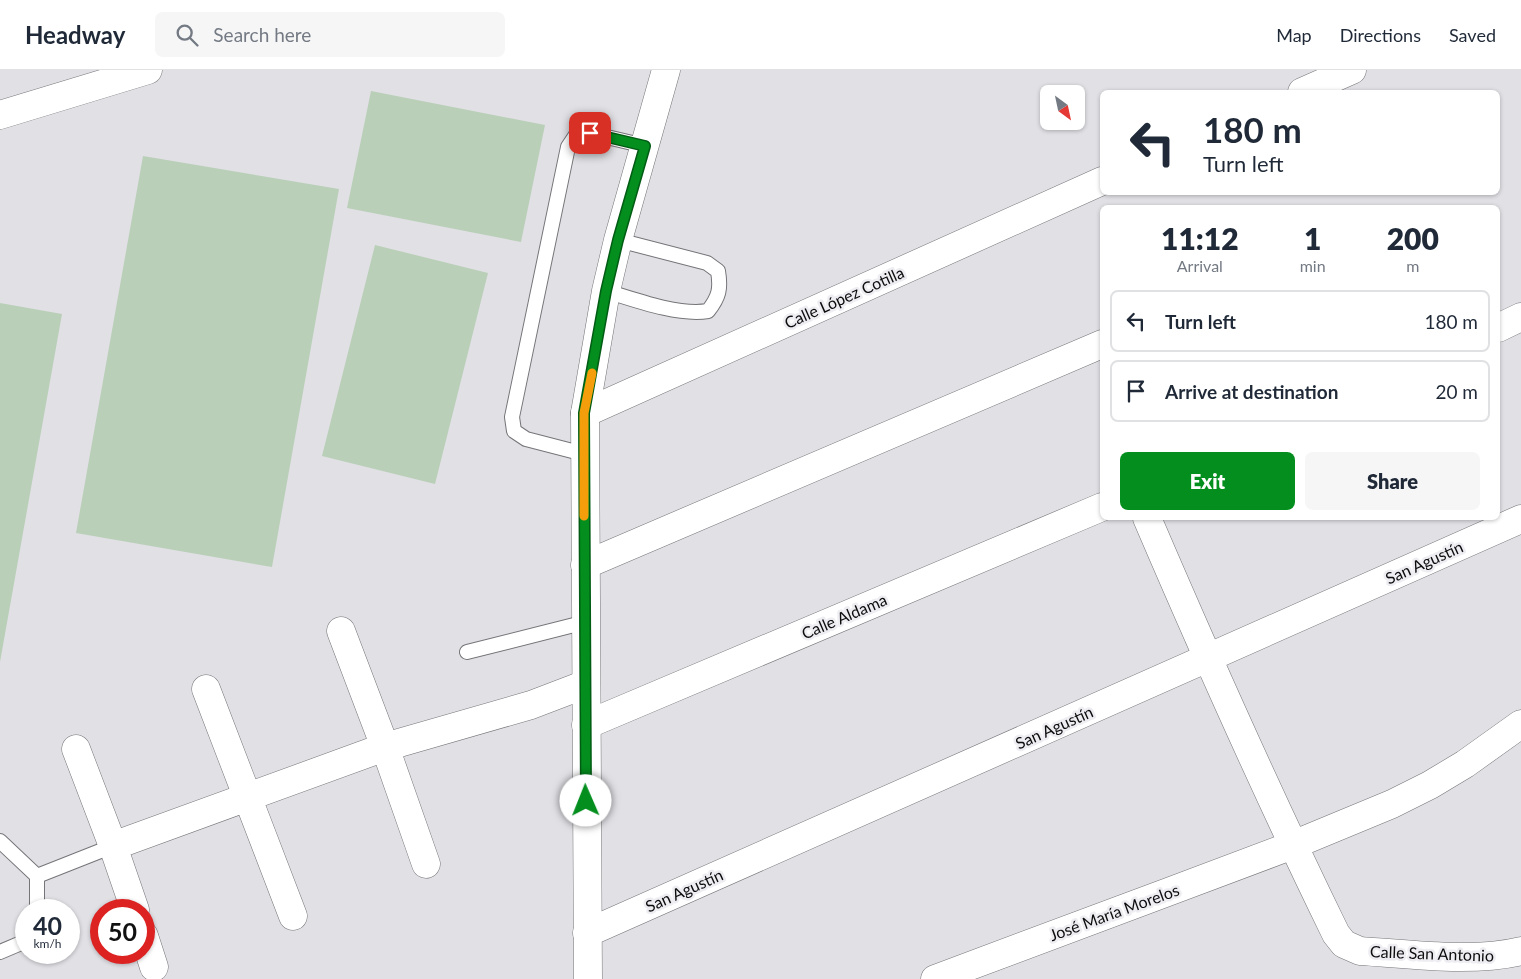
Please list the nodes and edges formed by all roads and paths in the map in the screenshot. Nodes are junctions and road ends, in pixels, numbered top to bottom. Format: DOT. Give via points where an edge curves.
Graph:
graph roads {
  1 [pos="148,70"];
  2 [pos="666,70"];
  3 [pos="1352,70"];
  4 [pos="1307,90"];
  5 [pos="0,115"];
  6 [pos="645,146"];
  7 [pos="1100,182"];
  8 [pos="618,240"];
  9 [pos="606,291"];
  10 [pos="1521,317"];
  11 [pos="1500,327"];
  12 [pos="1100,345"];
  13 [pos="584,413"];
  14 [pos="584,454"];
  15 [pos="1100,508"];
  16 [pos="1521,519"];
  17 [pos="1148,520"];
  18 [pos="585,565"];
  19 [pos="586,622"];
  20 [pos="341,631"];
  21 [pos="467,652"];
  22 [pos="1207,659"];
  23 [pos="586,684"];
  24 [pos="206,689"];
  25 [pos="1521,713"];
  26 [pos="1521,724"];
  27 [pos="586,725"];
  28 [pos="385,747"];
  29 [pos="76,749"];
  30 [pos="248,798"];
  31 [pos="1344,823"];
  32 [pos="0,841"];
  33 [pos="1293,845"];
  34 [pos="113,846"];
  35 [pos="426,864"];
  36 [pos="36,876"];
  37 [pos="37,899"];
  38 [pos="131,899"];
  39 [pos="293,916"];
  40 [pos="587,933"];
  41 [pos="15,946"];
  42 [pos="1521,950"];
  43 [pos="0,952"];
  44 [pos="153,964"];
  45 [pos="154,967"];
  46 [pos="588,979"];
  47 [pos="935,979"];
  1 -- 5 [label="street"];
  2 -- 6 [label="street"];
  3 -- 4 [label="street"];
  6 -- 8 [label="street"];
  6 -- 14 [label="lane" via="590,133 576,135 568,147 512,417 514,431 526,439"];
  7 -- 13 [label="street, Calle López Cotilla"];
  8 -- 9 [label="street"];
  8 -- 9 [label="lane" via="707,263 718,271 720,285 716,300 708,311 694,313"];
  9 -- 13 [label="street"];
  10 -- 11 [label="street"];
  12 -- 18 [label="street"];
  13 -- 14 [label="street"];
  14 -- 18 [label="street"];
  15 -- 27 [label="street, Calle Aldama"];
  16 -- 22 [label="street, San Agustín"];
  17 -- 22 [label="street"];
  18 -- 19 [label="street"];
  19 -- 21 [label="lane"];
  19 -- 23 [label="street"];
  20 -- 28 [label="street"];
  22 -- 33 [label="street"];
  22 -- 40 [label="street, San Agustín"];
  23 -- 27 [label="street"];
  23 -- 28 [label="street" via="531,706"];
  24 -- 30 [label="street"];
  25 -- 31 [label="street" via="1446,752"];
  26 -- 31 [label="street" via="1430,785"];
  27 -- 40 [label="street"];
  28 -- 30 [label="street"];
  28 -- 35 [label="street"];
  29 -- 34 [label="street"];
  30 -- 34 [label="street"];
  30 -- 39 [label="street"];
  31 -- 33 [label="street, José María Morelos"];
  32 -- 36 [label="lane"];
  33 -- 42 [label="street, Calle San Antonio" via="1336,934 1344,944 1360,951 1478,957"];
  33 -- 47 [label="street, José María Morelos"];
  34 -- 36 [label="lane"];
  34 -- 38 [label="street"];
  36 -- 37 [label="lane"];
  40 -- 46 [label="street"];
  41 -- 43 [label="lane"];
  44 -- 45 [label="street"];
}
